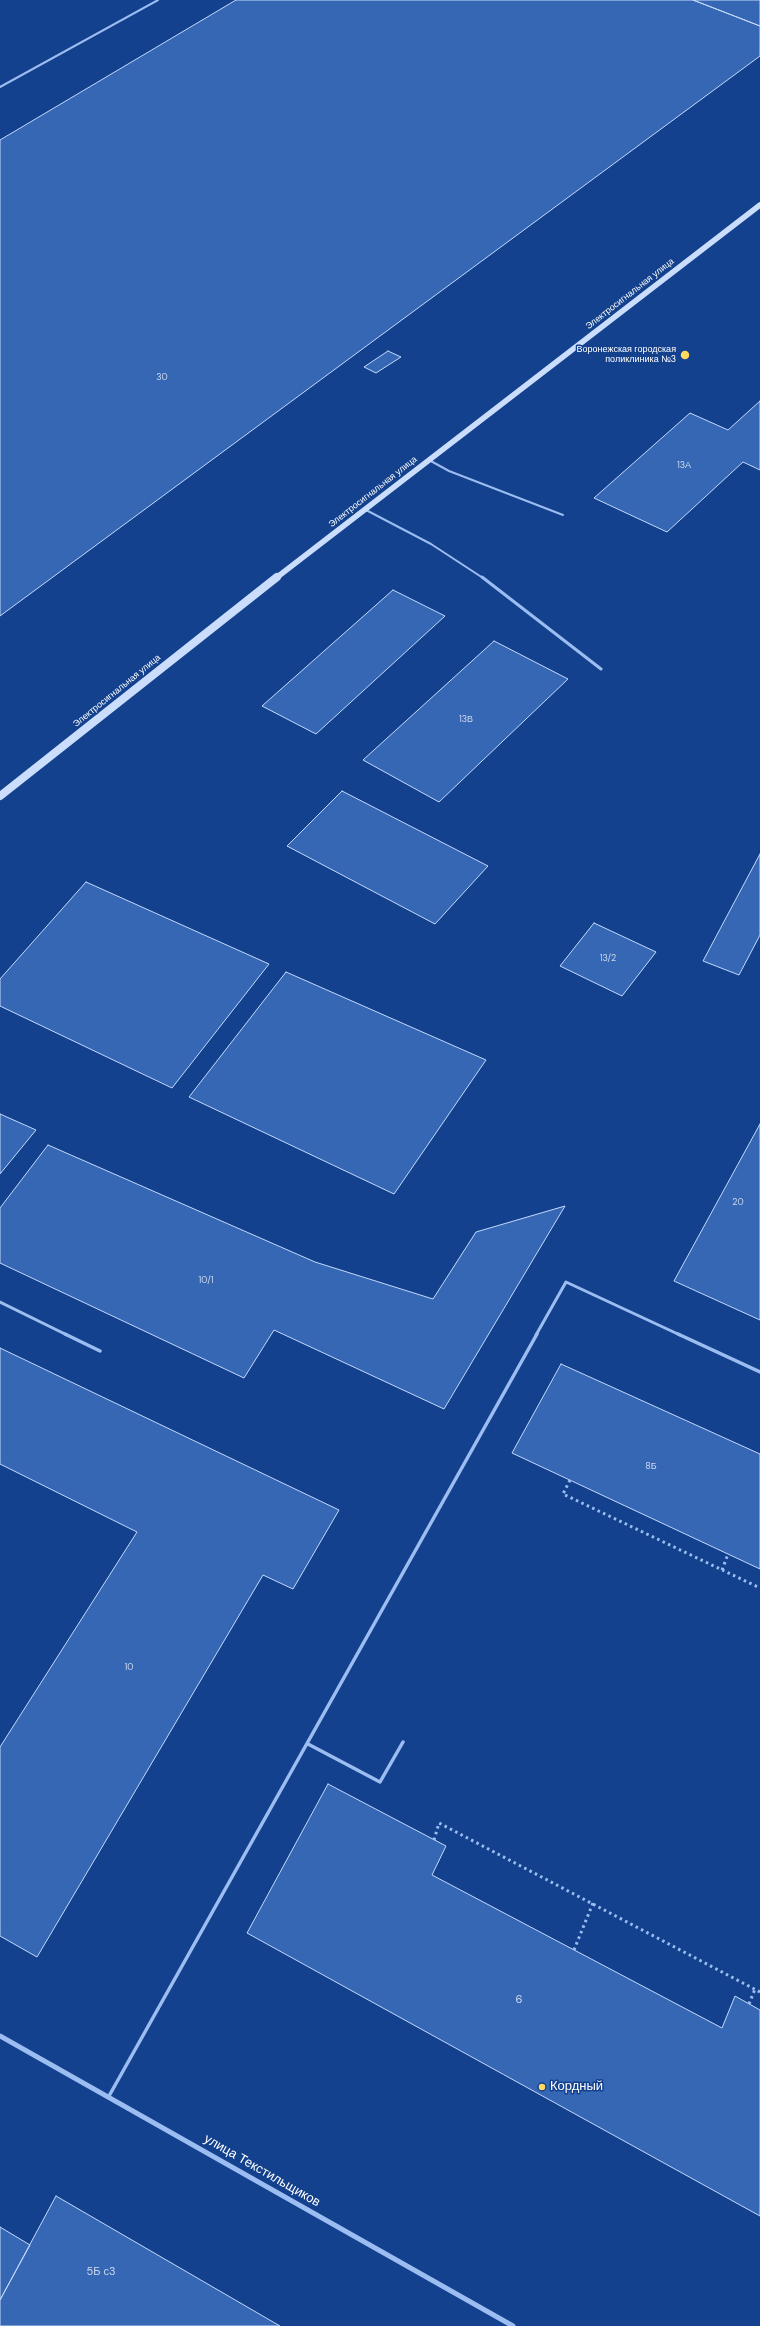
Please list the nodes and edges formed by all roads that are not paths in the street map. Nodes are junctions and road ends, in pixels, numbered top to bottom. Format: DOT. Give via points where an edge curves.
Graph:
graph roads {
  1 [pos="158,0"];
  2 [pos="0,87"];
  3 [pos="760,205"];
  4 [pos="429,460"];
  5 [pos="366,510"];
  6 [pos="563,515"];
  7 [pos="601,669"];
  8 [pos="0,796"];
  9 [pos="0,1302"];
  10 [pos="100,1351"];
  11 [pos="760,1372"];
  12 [pos="403,1742"];
  13 [pos="308,1744"];
  14 [pos="0,2036"];
  15 [pos="109,2096"];
  16 [pos="513,2326"];
  1 -- 2 [label="lane"];
  3 -- 4 [label="street, Электросигнальная улица"];
  4 -- 5 [label="street, Электросигнальная улица"];
  4 -- 6 [label="lane" via="449,471"];
  5 -- 7 [label="lane" via="431,544 473,570"];
  5 -- 8 [label="street, Электросигнальная улица" via="176,655"];
  9 -- 10 [label="lane"];
  11 -- 13 [label="lane" via="566,1282"];
  12 -- 13 [label="lane" via="380,1782"];
  13 -- 15 [label="lane"];
  14 -- 15 [label="street, улица Текстильщиков"];
  15 -- 16 [label="street, улица Текстильщиков"];
}
